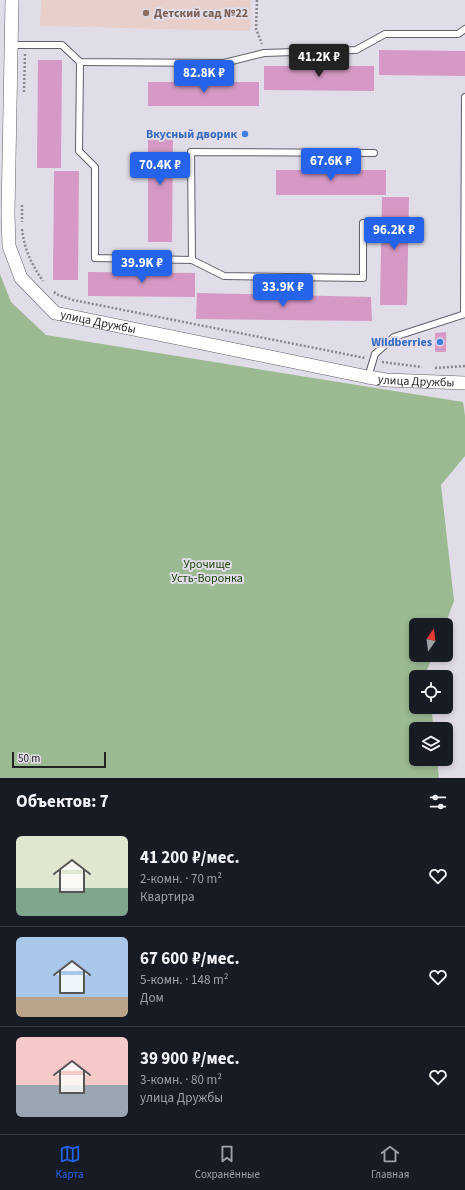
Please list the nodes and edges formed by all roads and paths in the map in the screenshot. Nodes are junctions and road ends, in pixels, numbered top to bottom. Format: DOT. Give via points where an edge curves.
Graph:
graph roads {
  1 [pos="12,0"];
  2 [pos="257,0"];
  3 [pos="465,29"];
  4 [pos="12,45"];
  5 [pos="26,45"];
  6 [pos="264,52"];
  7 [pos="80,62"];
  8 [pos="24,92"];
  9 [pos="465,97"];
  10 [pos="374,153"];
  11 [pos="22,203"];
  12 [pos="363,223"];
  13 [pos="192,260"];
  14 [pos="44,283"];
  15 [pos="52,290"];
  16 [pos="465,314"];
  17 [pos="373,360"];
  18 [pos="465,366"];
  19 [pos="426,368"];
  20 [pos="432,368"];
  21 [pos="368,376"];
  22 [pos="465,384"];
  1 -- 4 [label="street, улица Дружбы"];
  2 -- 6 [label="path" via="256,29"];
  3 -- 6 [label="lane" via="458,34 385,34 356,50"];
  4 -- 5 [label="lane"];
  4 -- 21 [label="street, улица Дружбы" via="9,246 20,278 55,313"];
  5 -- 7 [label="lane" via="62,44"];
  5 -- 8 [label="path"];
  6 -- 7 [label="lane" via="224,63"];
  7 -- 13 [label="lane" via="79,151 95,167 95,258"];
  9 -- 16 [label="lane"];
  10 -- 13 [label="lane" via="191,152"];
  11 -- 14 [label="path" via="23,242 33,266"];
  12 -- 13 [label="lane" via="363,278 224,276"];
  15 -- 17 [label="path" via="73,300"];
  16 -- 17 [label="lane" via="394,337 375,354"];
  17 -- 19 [label="path"];
  17 -- 21 [label="lane"];
  18 -- 20 [label="path"];
  21 -- 22 [label="street, улица Дружбы" via="386,380"];
}
